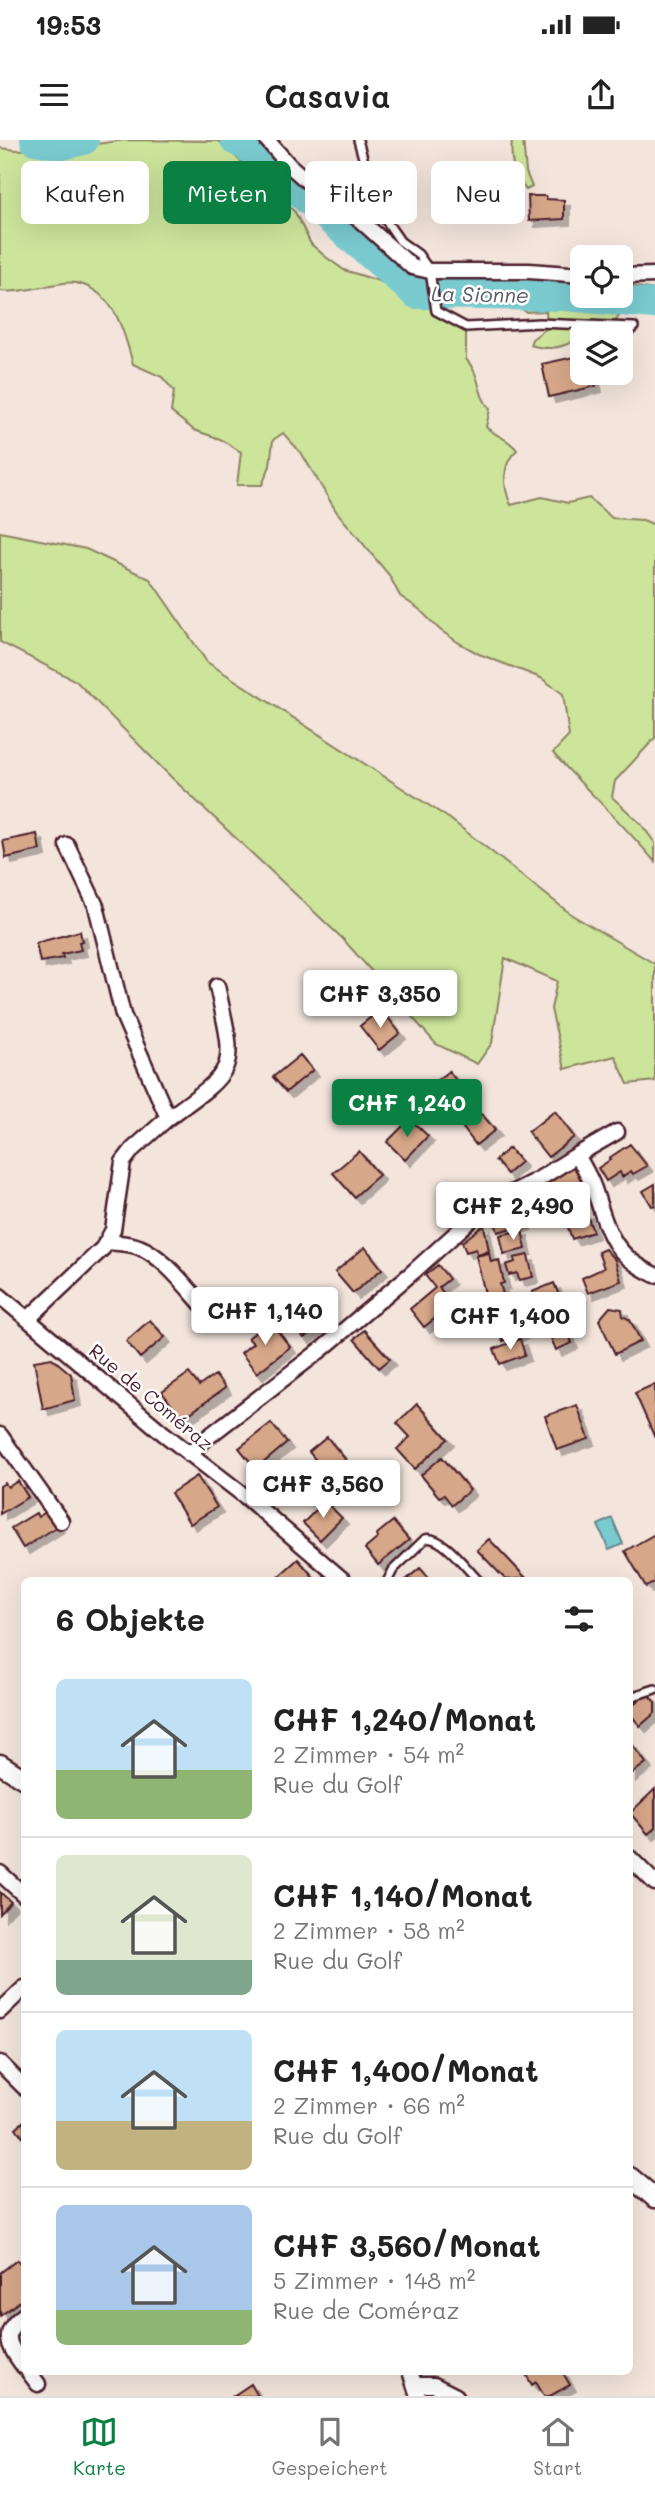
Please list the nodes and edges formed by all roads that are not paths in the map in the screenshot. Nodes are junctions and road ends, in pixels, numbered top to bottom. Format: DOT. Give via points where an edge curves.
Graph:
graph roads {
  1 [pos="267,140"];
  2 [pos="358,140"];
  3 [pos="430,271"];
  4 [pos="570,274"];
  5 [pos="655,275"];
  6 [pos="633,276"];
  7 [pos="570,324"];
  8 [pos="66,845"];
  9 [pos="217,986"];
  10 [pos="168,1118"];
  11 [pos="617,1132"];
  12 [pos="577,1155"];
  13 [pos="106,1242"];
  14 [pos="655,1275"];
  15 [pos="0,1296"];
  16 [pos="208,1311"];
  17 [pos="28,1319"];
  18 [pos="0,1435"];
  19 [pos="189,1454"];
  20 [pos="61,1521"];
  21 [pos="339,1577"];
  22 [pos="390,1577"];
  23 [pos="475,1577"];
  24 [pos="655,1689"];
  25 [pos="633,1696"];
  26 [pos="0,1764"];
  27 [pos="21,1777"];
  28 [pos="633,1861"];
  29 [pos="0,1873"];
  30 [pos="655,1883"];
  31 [pos="21,1892"];
  32 [pos="21,1991"];
  33 [pos="0,2011"];
  34 [pos="0,2063"];
  35 [pos="21,2084"];
  36 [pos="633,2180"];
  37 [pos="655,2198"];
  38 [pos="21,2317"];
  39 [pos="21,2363"];
  40 [pos="31,2375"];
  41 [pos="415,2384"];
  42 [pos="38,2385"];
  43 [pos="456,2396"];
  1 -- 3 [label="street" via="317,190 360,219 405,262"];
  2 -- 3 [label="lane" via="376,206 400,241 418,254"];
  3 -- 4 [label="street"];
  3 -- 7 [label="lane" via="436,311 466,327"];
  5 -- 6 [label="street"];
  8 -- 10 [label="street" via="96,906 123,1015"];
  9 -- 10 [label="street" via="229,1041 228,1064 210,1088"];
  10 -- 13 [label="street" via="123,1162 117,1213"];
  11 -- 12 [label="street"];
  12 -- 14 [label="street" via="618,1248"];
  12 -- 19 [label="street" via="486,1206 332,1340"];
  13 -- 16 [label="street" via="150,1252"];
  13 -- 17 [label="street"];
  15 -- 17 [label="street, Rue de Coméraz"];
  17 -- 19 [label="street, Rue de Coméraz"];
  18 -- 20 [label="street"];
  19 -- 21 [label="street, Rue de Coméraz"];
  22 -- 23 [label="lane" via="429,1537 439,1540"];
  24 -- 25 [label="lane"];
  26 -- 27 [label="street"];
  28 -- 30 [label="street"];
  29 -- 31 [label="street"];
  32 -- 33 [label="street"];
  34 -- 35 [label="street"];
  36 -- 37 [label="street"];
  38 -- 39 [label="street" via="7,2333"];
  40 -- 42 [label="street"];
  41 -- 43 [label="street" via="429,2384"];
}
